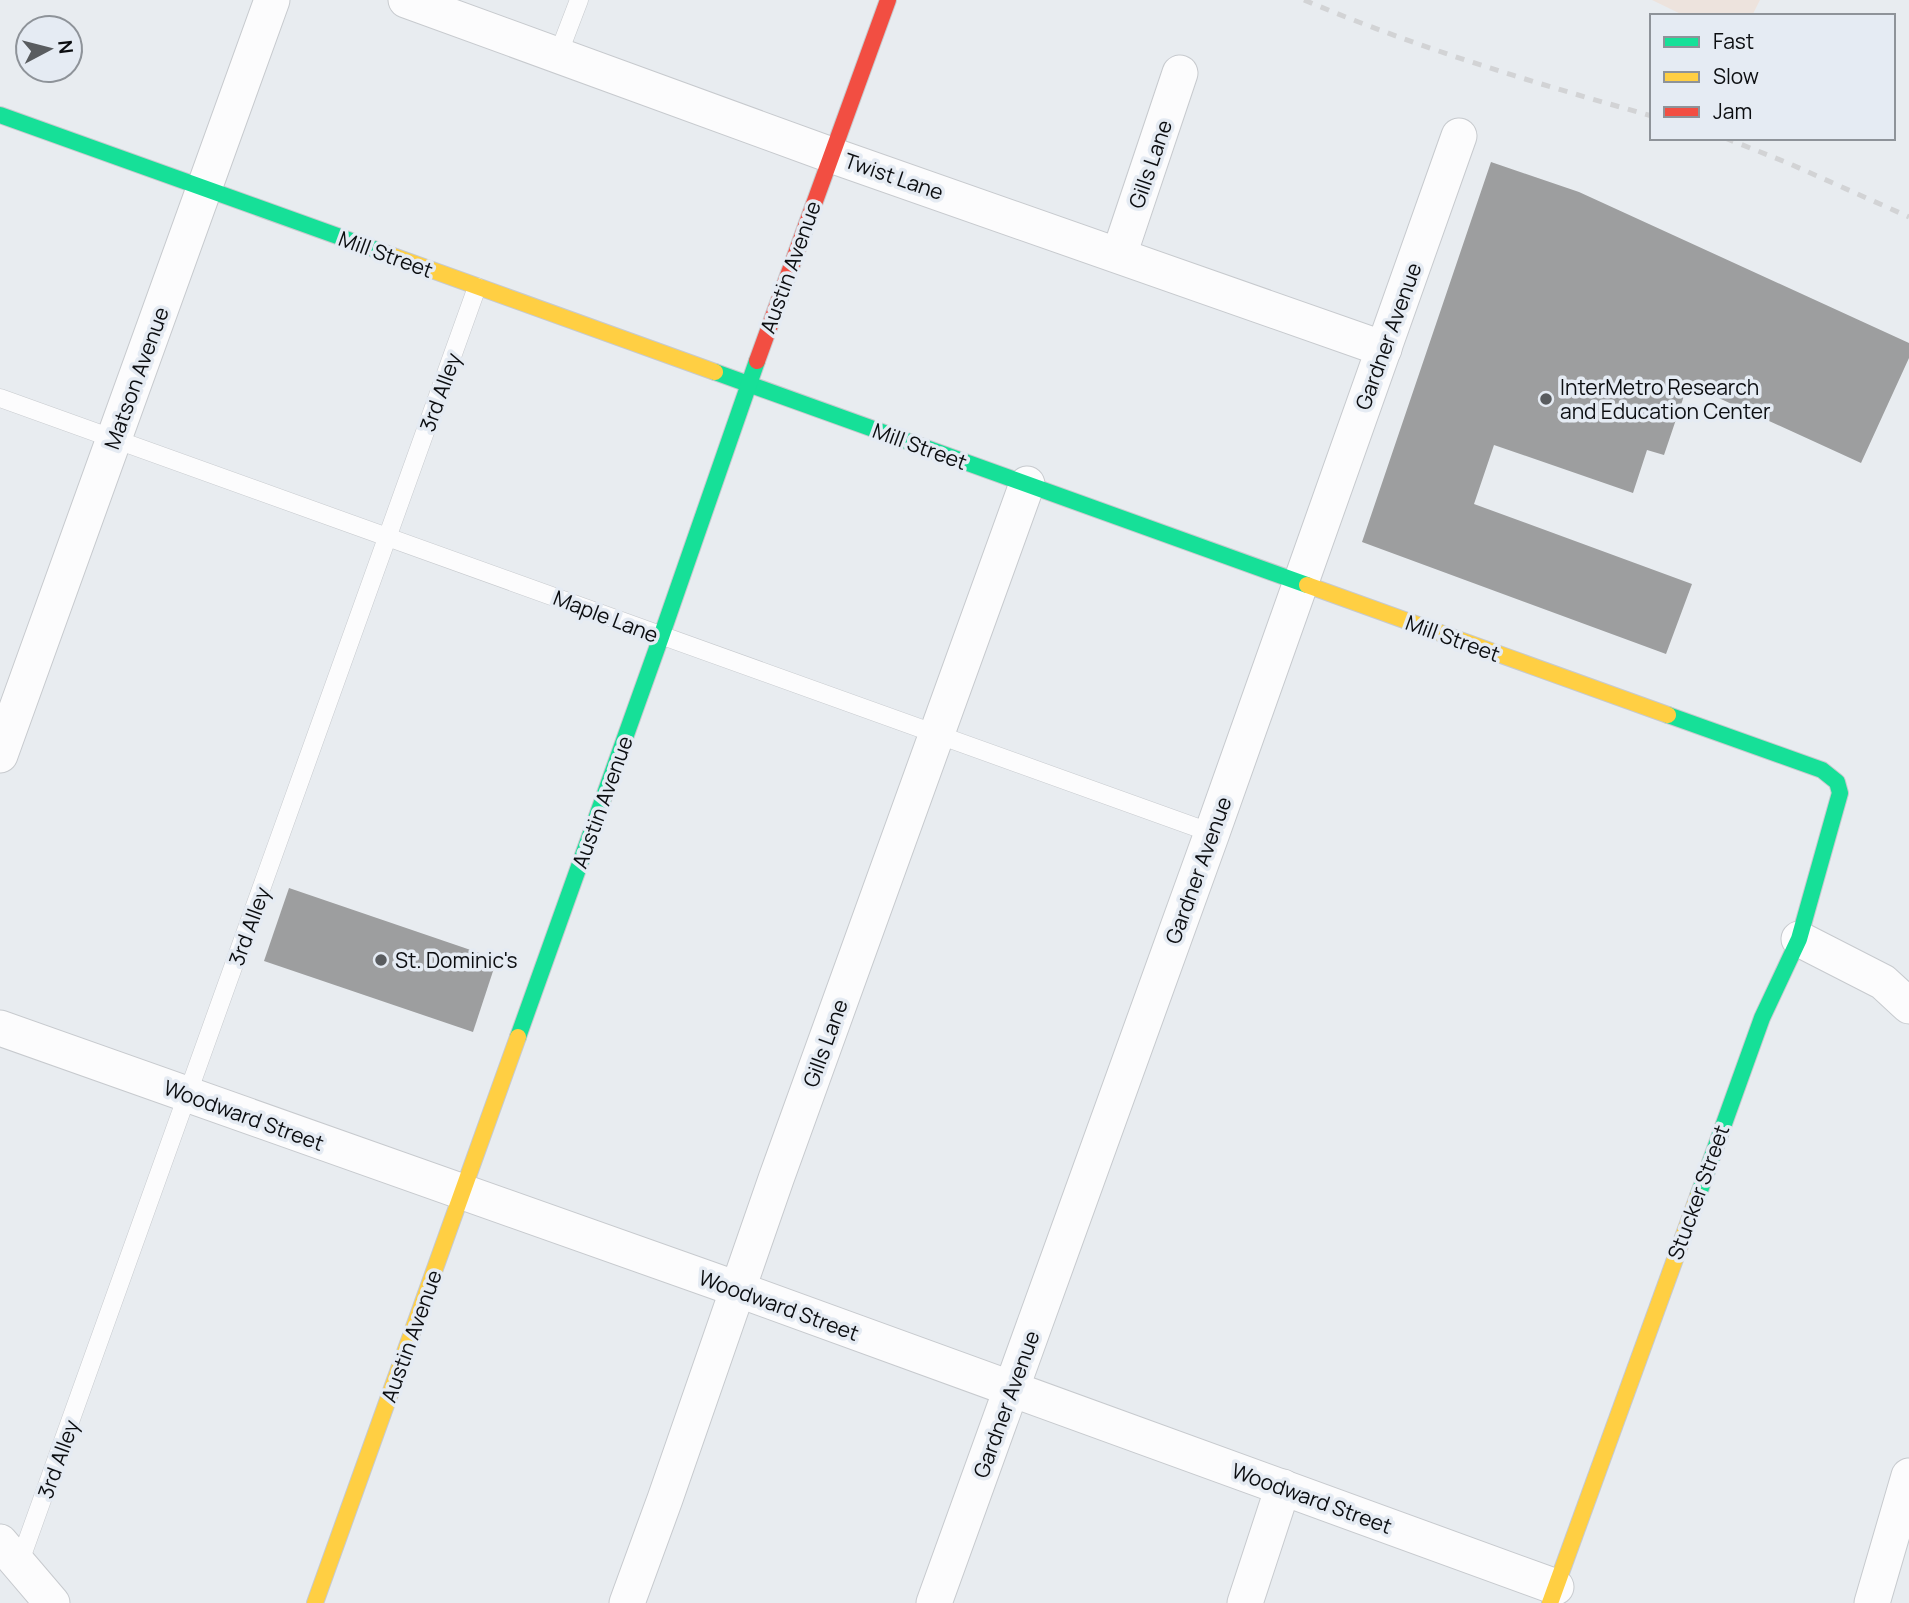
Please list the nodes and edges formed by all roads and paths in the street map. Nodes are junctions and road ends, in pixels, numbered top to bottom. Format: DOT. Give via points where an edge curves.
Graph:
graph roads {
  1 [pos="272,0"];
  2 [pos="406,0"];
  3 [pos="579,0"];
  4 [pos="888,0"];
  5 [pos="558,55"];
  6 [pos="1180,73"];
  7 [pos="0,115"];
  8 [pos="1459,136"];
  9 [pos="831,155"];
  10 [pos="204,187"];
  11 [pos="1119,256"];
  12 [pos="477,287"];
  13 [pos="1384,349"];
  14 [pos="748,384"];
  15 [pos="0,397"];
  16 [pos="115,439"];
  17 [pos="1027,484"];
  18 [pos="389,537"];
  19 [pos="1301,581"];
  20 [pos="661,637"];
  21 [pos="935,734"];
  22 [pos="0,755"];
  23 [pos="1837,782"];
  24 [pos="1212,833"];
  25 [pos="1799,939"];
  26 [pos="1909,1006"];
  27 [pos="0,1028"];
  28 [pos="187,1095"];
  29 [pos="463,1192"];
  30 [pos="737,1290"];
  31 [pos="1011,1389"];
  32 [pos="1909,1476"];
  33 [pos="1283,1487"];
  34 [pos="1901,1539"];
  35 [pos="10,1553"];
  36 [pos="1553,1595"];
  37 [pos="52,1603"];
  38 [pos="315,1603"];
  39 [pos="627,1603"];
  40 [pos="934,1603"];
  41 [pos="1245,1603"];
  42 [pos="1872,1603"];
  1 -- 10 [label="street, Matson Avenue"];
  2 -- 5 [label="street, Twist Lane"];
  3 -- 5 [label="lane"];
  4 -- 9 [label="street, Austin Avenue"];
  5 -- 9 [label="street, Twist Lane"];
  6 -- 11 [label="street, Gills Lane"];
  7 -- 10 [label="street, Mill Street"];
  8 -- 13 [label="street, Gardner Avenue"];
  9 -- 11 [label="street, Twist Lane"];
  9 -- 14 [label="street, Austin Avenue"];
  10 -- 12 [label="street, Mill Street"];
  10 -- 16 [label="street, Matson Avenue"];
  11 -- 13 [label="street, Twist Lane"];
  12 -- 14 [label="street, Mill Street"];
  12 -- 18 [label="lane, 3rd Alley"];
  13 -- 19 [label="street, Gardner Avenue"];
  14 -- 17 [label="street, Mill Street"];
  14 -- 20 [label="street, Austin Avenue"];
  15 -- 16 [label="lane, Maple Lane"];
  16 -- 18 [label="lane, Maple Lane"];
  16 -- 22 [label="street, Matson Avenue"];
  17 -- 19 [label="street, Mill Street"];
  17 -- 21 [label="street, Gills Lane"];
  18 -- 20 [label="lane, Maple Lane"];
  18 -- 28 [label="lane, 3rd Alley"];
  19 -- 23 [label="street, Mill Street" via="1822,770"];
  19 -- 24 [label="street, Gardner Avenue"];
  20 -- 21 [label="lane, Maple Lane"];
  20 -- 29 [label="street, Austin Avenue"];
  21 -- 24 [label="lane, Maple Lane"];
  21 -- 30 [label="street, Gills Lane"];
  23 -- 25 [label="street, Stucker Street" via="1840,793"];
  24 -- 31 [label="street, Gardner Avenue"];
  25 -- 26 [label="street" via="1884,982"];
  25 -- 36 [label="street, Stucker Street" via="1762,1018"];
  27 -- 28 [label="street, Woodward Street"];
  28 -- 29 [label="street, Woodward Street"];
  28 -- 35 [label="lane, 3rd Alley"];
  29 -- 30 [label="street, Woodward Street"];
  29 -- 38 [label="street, Austin Avenue"];
  30 -- 31 [label="street, Woodward Street"];
  30 -- 39 [label="street, Gills Lane"];
  31 -- 33 [label="street, Woodward Street"];
  31 -- 40 [label="street, Gardner Avenue"];
  32 -- 34 [label="street"];
  33 -- 36 [label="street, Woodward Street"];
  33 -- 41 [label="street"];
  34 -- 42 [label="street"];
  35 -- 37 [label="street"];
}
